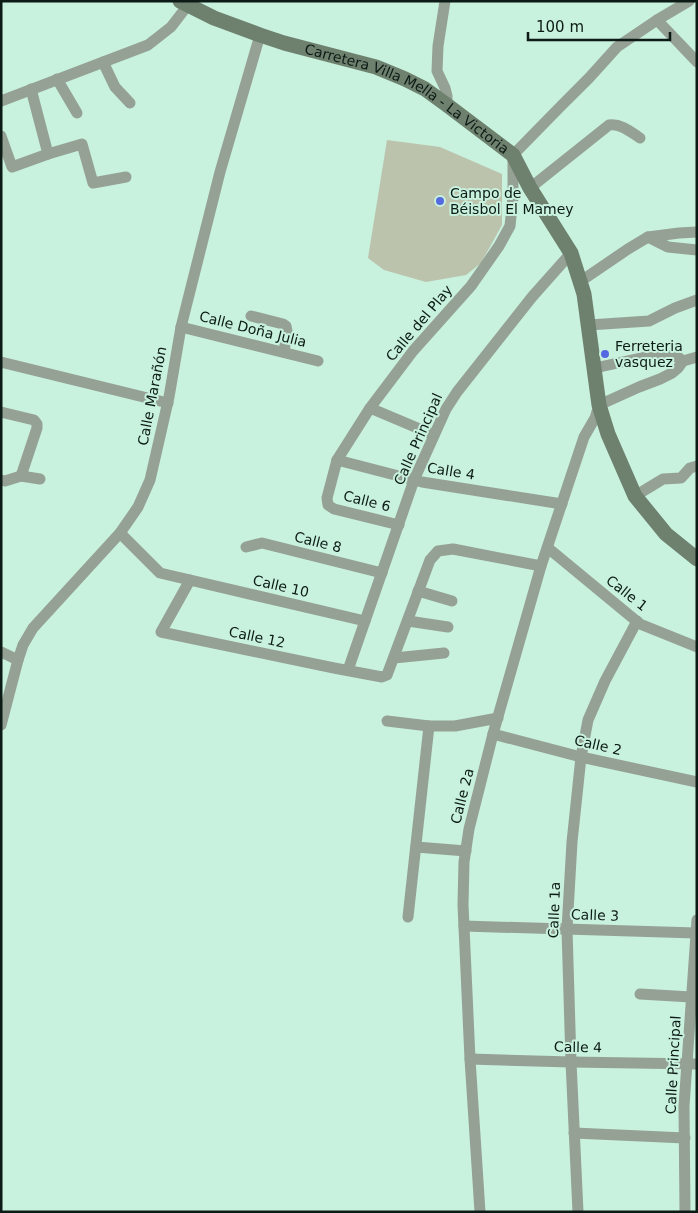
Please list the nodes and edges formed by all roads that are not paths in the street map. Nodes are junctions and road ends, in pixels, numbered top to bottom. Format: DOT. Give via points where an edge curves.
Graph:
graph roads {
  1 [pos="445,1"];
  2 [pos="689,1"];
  3 [pos="189,4"];
  4 [pos="657,20"];
  5 [pos="260,35"];
  6 [pos="103,62"];
  7 [pos="697,62"];
  8 [pos="57,79"];
  9 [pos="31,89"];
  10 [pos="1,101"];
  11 [pos="130,103"];
  12 [pos="447,105"];
  13 [pos="77,113"];
  14 [pos="1,136"];
  15 [pos="640,138"];
  16 [pos="48,154"];
  17 [pos="512,155"];
  18 [pos="126,177"];
  19 [pos="530,188"];
  20 [pos="697,232"];
  21 [pos="648,237"];
  22 [pos="697,250"];
  23 [pos="571,253"];
  24 [pos="581,281"];
  25 [pos="697,300"];
  26 [pos="251,316"];
  27 [pos="589,325"];
  28 [pos="181,327"];
  29 [pos="284,352"];
  30 [pos="697,357"];
  31 [pos="318,361"];
  32 [pos="683,361"];
  33 [pos="1,362"];
  34 [pos="595,368"];
  35 [pos="168,403"];
  36 [pos="600,405"];
  37 [pos="370,408"];
  38 [pos="1,412"];
  39 [pos="434,435"];
  40 [pos="336,460"];
  41 [pos="697,466"];
  42 [pos="21,476"];
  43 [pos="40,479"];
  44 [pos="1,480"];
  45 [pos="414,480"];
  46 [pos="635,496"];
  47 [pos="562,504"];
  48 [pos="328,505"];
  49 [pos="399,524"];
  50 [pos="120,533"];
  51 [pos="246,547"];
  52 [pos="548,548"];
  53 [pos="697,558"];
  54 [pos="542,566"];
  55 [pos="382,573"];
  56 [pos="190,580"];
  57 [pos="418,591"];
  58 [pos="452,601"];
  59 [pos="365,621"];
  60 [pos="408,621"];
  61 [pos="637,621"];
  62 [pos="448,627"];
  63 [pos="697,647"];
  64 [pos="1,652"];
  65 [pos="444,653"];
  66 [pos="394,658"];
  67 [pos="18,660"];
  68 [pos="348,670"];
  69 [pos="498,718"];
  70 [pos="387,721"];
  71 [pos="1,725"];
  72 [pos="429,726"];
  73 [pos="493,734"];
  74 [pos="581,757"];
  75 [pos="697,782"];
  76 [pos="416,847"];
  77 [pos="466,851"];
  78 [pos="408,917"];
  79 [pos="697,920"];
  80 [pos="464,926"];
  81 [pos="567,929"];
  82 [pos="696,934"];
  83 [pos="640,994"];
  84 [pos="691,997"];
  85 [pos="470,1059"];
  86 [pos="571,1062"];
  87 [pos="692,1063"];
  88 [pos="574,1133"];
  89 [pos="685,1138"];
  90 [pos="480,1212"];
  91 [pos="578,1212"];
  92 [pos="685,1212"];
  1 -- 12 [label="street" via="437,71 445,88"];
  2 -- 4 [label="street"];
  3 -- 5 [label="main road, Carretera Villa Mella - La Victoria" via="214,18"];
  3 -- 6 [label="street" via="171,27 148,45"];
  4 -- 7 [label="street"];
  4 -- 17 [label="street" via="616,48"];
  5 -- 12 [label="main road, Carretera Villa Mella - La Victoria" via="376,67 424,89"];
  5 -- 28 [label="street, Calle Marañón" via="220,172"];
  6 -- 8 [label="street"];
  6 -- 11 [label="street" via="115,86"];
  8 -- 9 [label="street"];
  8 -- 13 [label="street"];
  9 -- 10 [label="street"];
  9 -- 16 [label="street"];
  12 -- 17 [label="main road, Carretera Villa Mella - La Victoria"];
  14 -- 16 [label="street" via="12,167"];
  15 -- 19 [label="street" via="619,126 609,125"];
  16 -- 18 [label="street" via="82,144 93,183"];
  17 -- 19 [label="main road, Carretera Villa Mella - La Victoria"];
  17 -- 37 [label="street, Calle del Play" via="510,226 499,246 471,286 413,351"];
  19 -- 23 [label="main road, Carretera Villa Mella - La Victoria"];
  20 -- 21 [label="street"];
  21 -- 22 [label="street" via="668,247"];
  21 -- 24 [label="street"];
  23 -- 24 [label="main road, Carretera Villa Mella - La Victoria"];
  23 -- 39 [label="street, Calle Principal" via="457,392"];
  24 -- 27 [label="main road, Carretera Villa Mella - La Victoria"];
  25 -- 27 [label="street" via="649,321"];
  26 -- 29 [label="street" via="286,326"];
  27 -- 34 [label="main road, Carretera Villa Mella - La Victoria"];
  28 -- 29 [label="street, Calle Doña Julia"];
  28 -- 35 [label="street, Calle Marañón"];
  29 -- 31 [label="street, Calle Doña Julia"];
  30 -- 32 [label="street"];
  32 -- 34 [label="street" via="659,354"];
  32 -- 36 [label="street" via="672,373"];
  33 -- 35 [label="street"];
  34 -- 36 [label="main road, Carretera Villa Mella - La Victoria"];
  35 -- 50 [label="street, Calle Marañón" via="150,480 138,507"];
  36 -- 46 [label="main road, Carretera Villa Mella - La Victoria" via="608,434"];
  36 -- 47 [label="street, Calle 2a" via="584,437"];
  37 -- 39 [label="street"];
  37 -- 40 [label="street, Calle del Play"];
  38 -- 42 [label="street" via="34,420 37,424"];
  39 -- 45 [label="street, Calle Principal"];
  40 -- 45 [label="street, Calle 4"];
  40 -- 48 [label="street, Calle del Play"];
  41 -- 46 [label="street" via="690,468 681,478 663,479"];
  42 -- 43 [label="street"];
  42 -- 44 [label="street"];
  45 -- 47 [label="street, Calle 4"];
  45 -- 49 [label="street, Calle Principal"];
  46 -- 53 [label="main road, Carretera Villa Mella - La Victoria" via="666,534"];
  47 -- 52 [label="street, Calle 2a"];
  48 -- 49 [label="street, Calle 6"];
  49 -- 55 [label="street, Calle Principal"];
  50 -- 56 [label="street, Calle 10" via="160,573"];
  50 -- 67 [label="street, Calle Marañón" via="33,628"];
  51 -- 55 [label="street, Calle 8" via="262,543"];
  52 -- 54 [label="street, Calle 2a"];
  52 -- 61 [label="street, Calle 1"];
  54 -- 57 [label="street" via="453,549 438,551 430,560"];
  54 -- 69 [label="street, Calle 2a"];
  55 -- 59 [label="street, Calle Principal"];
  56 -- 59 [label="street, Calle 10"];
  56 -- 68 [label="street, Calle 12" via="161,632"];
  57 -- 58 [label="street"];
  57 -- 60 [label="street"];
  59 -- 68 [label="street, Calle Principal"];
  60 -- 62 [label="street"];
  60 -- 66 [label="street"];
  61 -- 63 [label="street, Calle 1"];
  61 -- 74 [label="street, Calle 1a" via="588,720"];
  64 -- 67 [label="street"];
  65 -- 66 [label="street"];
  66 -- 68 [label="street, Calle 12" via="387,675 382,677"];
  67 -- 71 [label="street, Calle Marañón"];
  69 -- 72 [label="street" via="455,726"];
  69 -- 73 [label="street, Calle 2a"];
  70 -- 72 [label="street"];
  72 -- 76 [label="street"];
  73 -- 74 [label="street, Calle 2"];
  73 -- 77 [label="street, Calle 2a"];
  74 -- 75 [label="street, Calle 2"];
  74 -- 81 [label="street, Calle 1a"];
  76 -- 77 [label="street"];
  76 -- 78 [label="street"];
  77 -- 80 [label="street, Calle 2a"];
  79 -- 82 [label="street, Calle Principal"];
  80 -- 81 [label="street, Calle 3"];
  80 -- 85 [label="street, Calle 2a"];
  81 -- 82 [label="street, Calle 3"];
  81 -- 86 [label="street, Calle 1a"];
  82 -- 84 [label="street, Calle Principal"];
  83 -- 84 [label="street"];
  84 -- 87 [label="street, Calle Principal"];
  85 -- 86 [label="street, Calle 4"];
  85 -- 90 [label="street, Calle 2a"];
  86 -- 87 [label="street, Calle 4"];
  86 -- 88 [label="street, Calle 1a"];
  87 -- 89 [label="street, Calle Principal" via="684,1106"];
  88 -- 89 [label="street"];
  88 -- 91 [label="street, Calle 1a"];
  89 -- 92 [label="street, Calle Principal"];
}
